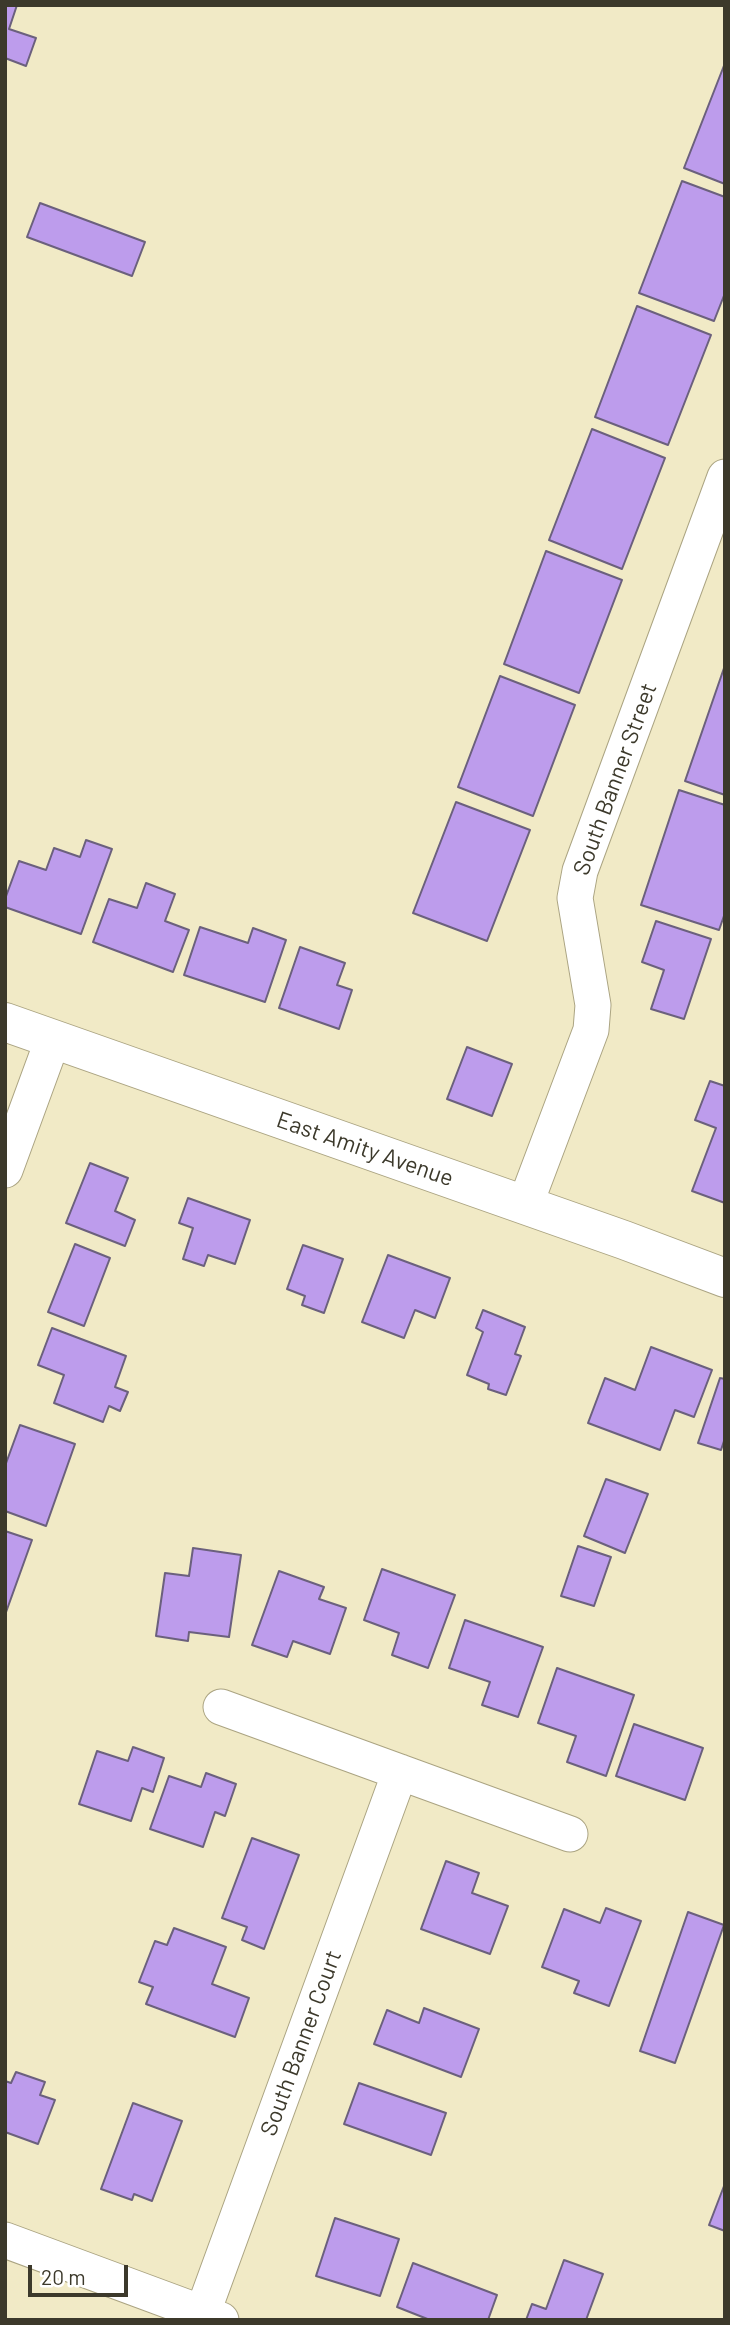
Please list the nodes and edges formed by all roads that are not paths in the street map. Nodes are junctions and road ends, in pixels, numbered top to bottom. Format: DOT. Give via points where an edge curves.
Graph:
graph roads {
  1 [pos="725,477"];
  2 [pos="5,1022"];
  3 [pos="53,1039"];
  4 [pos="5,1170"];
  5 [pos="526,1205"];
  6 [pos="725,1278"];
  7 [pos="221,1707"];
  8 [pos="400,1772"];
  9 [pos="570,1834"];
  10 [pos="5,2241"];
  11 [pos="208,2318"];
  1 -- 5 [label="street, South Banner Street" via="580,871 575,898 593,1004 591,1030"];
  2 -- 3 [label="main road, East Amity Avenue"];
  3 -- 4 [label="street"];
  3 -- 5 [label="main road, East Amity Avenue"];
  5 -- 6 [label="main road, East Amity Avenue"];
  7 -- 8 [label="street"];
  8 -- 9 [label="street"];
  8 -- 11 [label="street, South Banner Court"];
  10 -- 11 [label="street"];
}
